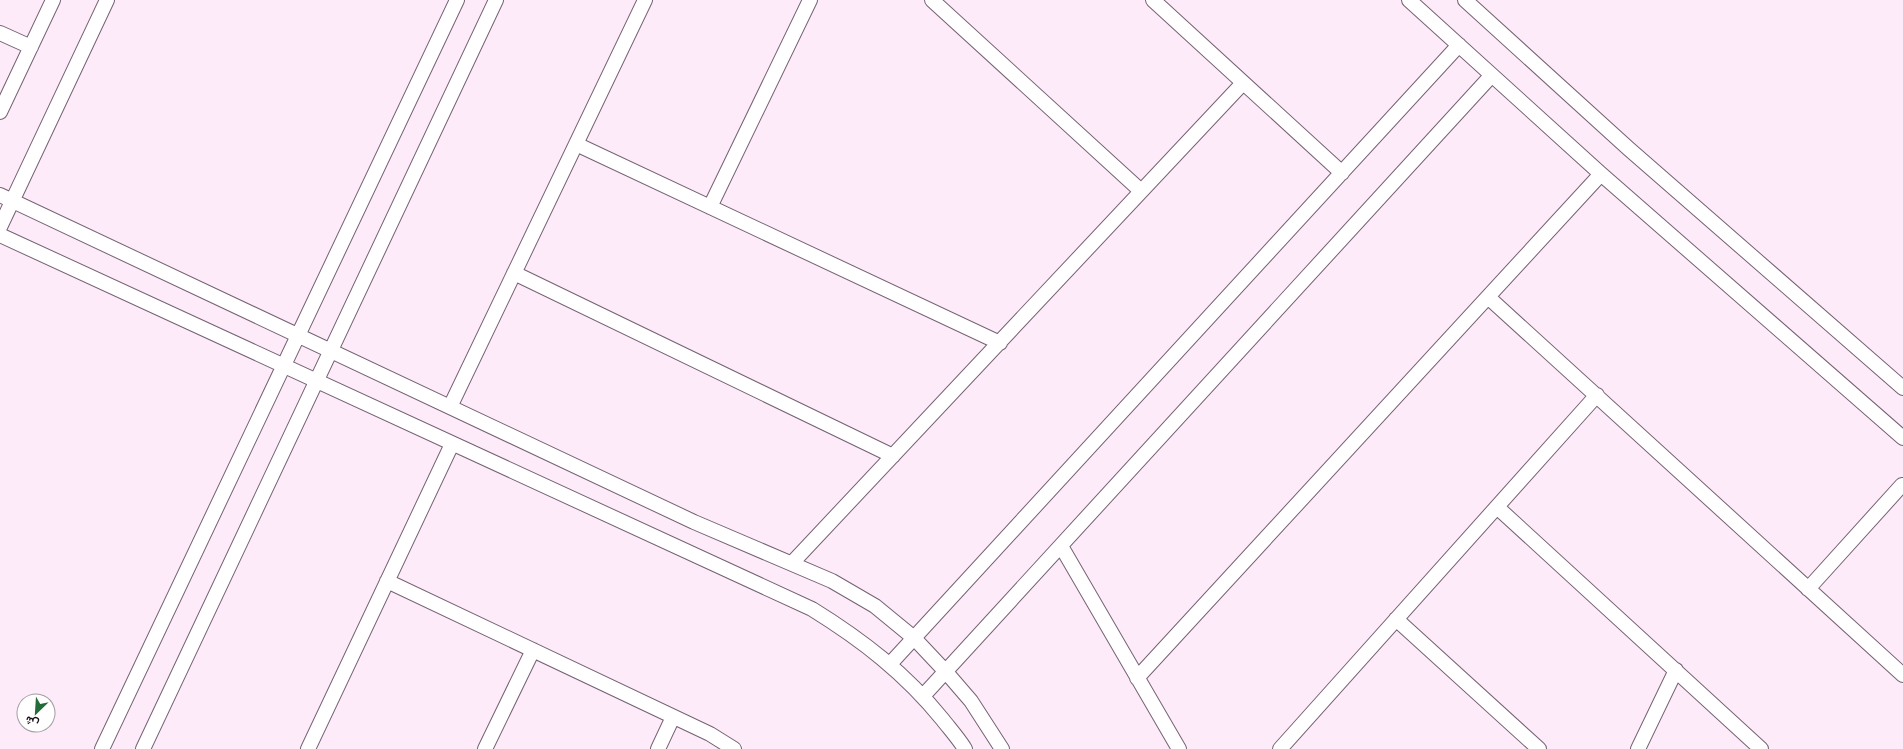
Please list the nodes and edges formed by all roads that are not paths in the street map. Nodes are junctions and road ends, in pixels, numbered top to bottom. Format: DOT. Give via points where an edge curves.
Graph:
graph roads {
  1 [pos="53,0"];
  2 [pos="107,0"];
  3 [pos="457,0"];
  4 [pos="496,0"];
  5 [pos="645,0"];
  6 [pos="810,0"];
  7 [pos="932,0"];
  8 [pos="1153,0"];
  9 [pos="1409,0"];
  10 [pos="1465,0"];
  11 [pos="0,33"];
  12 [pos="1459,46"];
  13 [pos="31,47"];
  14 [pos="1491,76"];
  15 [pos="1243,82"];
  16 [pos="0,112"];
  17 [pos="576,144"];
  18 [pos="1342,173"];
  19 [pos="1601,174"];
  20 [pos="1141,192"];
  21 [pos="6,198"];
  22 [pos="710,207"];
  23 [pos="0,227"];
  24 [pos="0,235"];
  25 [pos="514,273"];
  26 [pos="1488,296"];
  27 [pos="298,336"];
  28 [pos="1000,343"];
  29 [pos="331,351"];
  30 [pos="283,366"];
  31 [pos="317,381"];
  32 [pos="1903,388"];
  33 [pos="1597,396"];
  34 [pos="450,407"];
  35 [pos="1903,438"];
  36 [pos="452,444"];
  37 [pos="893,456"];
  38 [pos="1902,485"];
  39 [pos="1497,507"];
  40 [pos="1061,546"];
  41 [pos="792,564"];
  42 [pos="387,581"];
  43 [pos="1808,589"];
  44 [pos="1396,619"];
  45 [pos="914,638"];
  46 [pos="533,650"];
  47 [pos="890,664"];
  48 [pos="1676,670"];
  49 [pos="946,672"];
  50 [pos="1903,675"];
  51 [pos="1137,678"];
  52 [pos="924,696"];
  53 [pos="673,717"];
  54 [pos="102,749"];
  55 [pos="143,749"];
  56 [pos="308,749"];
  57 [pos="486,749"];
  58 [pos="658,749"];
  59 [pos="734,749"];
  60 [pos="965,749"];
  61 [pos="1002,749"];
  62 [pos="1179,749"];
  63 [pos="1280,749"];
  64 [pos="1539,749"];
  65 [pos="1638,749"];
  66 [pos="1761,749"];
  1 -- 13 [label="street"];
  2 -- 21 [label="street"];
  3 -- 27 [label="street"];
  4 -- 29 [label="street"];
  5 -- 17 [label="street"];
  6 -- 22 [label="street"];
  7 -- 20 [label="street"];
  8 -- 15 [label="street"];
  9 -- 12 [label="street"];
  10 -- 32 [label="street" via="1629,148"];
  11 -- 13 [label="street"];
  12 -- 14 [label="street"];
  12 -- 18 [label="street"];
  13 -- 16 [label="street"];
  14 -- 19 [label="street"];
  14 -- 40 [label="street"];
  15 -- 18 [label="street"];
  15 -- 20 [label="street"];
  17 -- 22 [label="street"];
  17 -- 25 [label="street"];
  18 -- 45 [label="street"];
  19 -- 26 [label="street"];
  19 -- 35 [label="street"];
  20 -- 28 [label="street"];
  21 -- 23 [label="street"];
  21 -- 27 [label="street"];
  22 -- 28 [label="street"];
  24 -- 30 [label="street"];
  25 -- 34 [label="street"];
  25 -- 37 [label="street"];
  26 -- 33 [label="street"];
  26 -- 51 [label="street"];
  27 -- 29 [label="street"];
  27 -- 30 [label="street"];
  28 -- 37 [label="street"];
  29 -- 31 [label="street"];
  29 -- 34 [label="street"];
  30 -- 31 [label="street"];
  30 -- 54 [label="street"];
  31 -- 36 [label="street"];
  31 -- 55 [label="street"];
  33 -- 39 [label="street"];
  33 -- 43 [label="street"];
  34 -- 41 [label="street" via="694,522"];
  36 -- 42 [label="street"];
  36 -- 47 [label="street" via="812,609 851,634"];
  37 -- 41 [label="street"];
  38 -- 43 [label="street"];
  39 -- 44 [label="street"];
  39 -- 48 [label="street"];
  40 -- 49 [label="street"];
  40 -- 51 [label="street"];
  41 -- 45 [label="street" via="875,606"];
  42 -- 46 [label="street"];
  42 -- 56 [label="street"];
  43 -- 50 [label="street"];
  44 -- 63 [label="street"];
  44 -- 64 [label="street"];
  45 -- 47 [label="street"];
  45 -- 49 [label="street"];
  46 -- 53 [label="street"];
  46 -- 57 [label="street"];
  47 -- 52 [label="street"];
  48 -- 65 [label="street"];
  48 -- 66 [label="street"];
  49 -- 52 [label="street"];
  49 -- 61 [label="street" via="971,701"];
  51 -- 62 [label="street"];
  52 -- 60 [label="street"];
  53 -- 58 [label="street"];
  53 -- 59 [label="street" via="710,734"];
}
